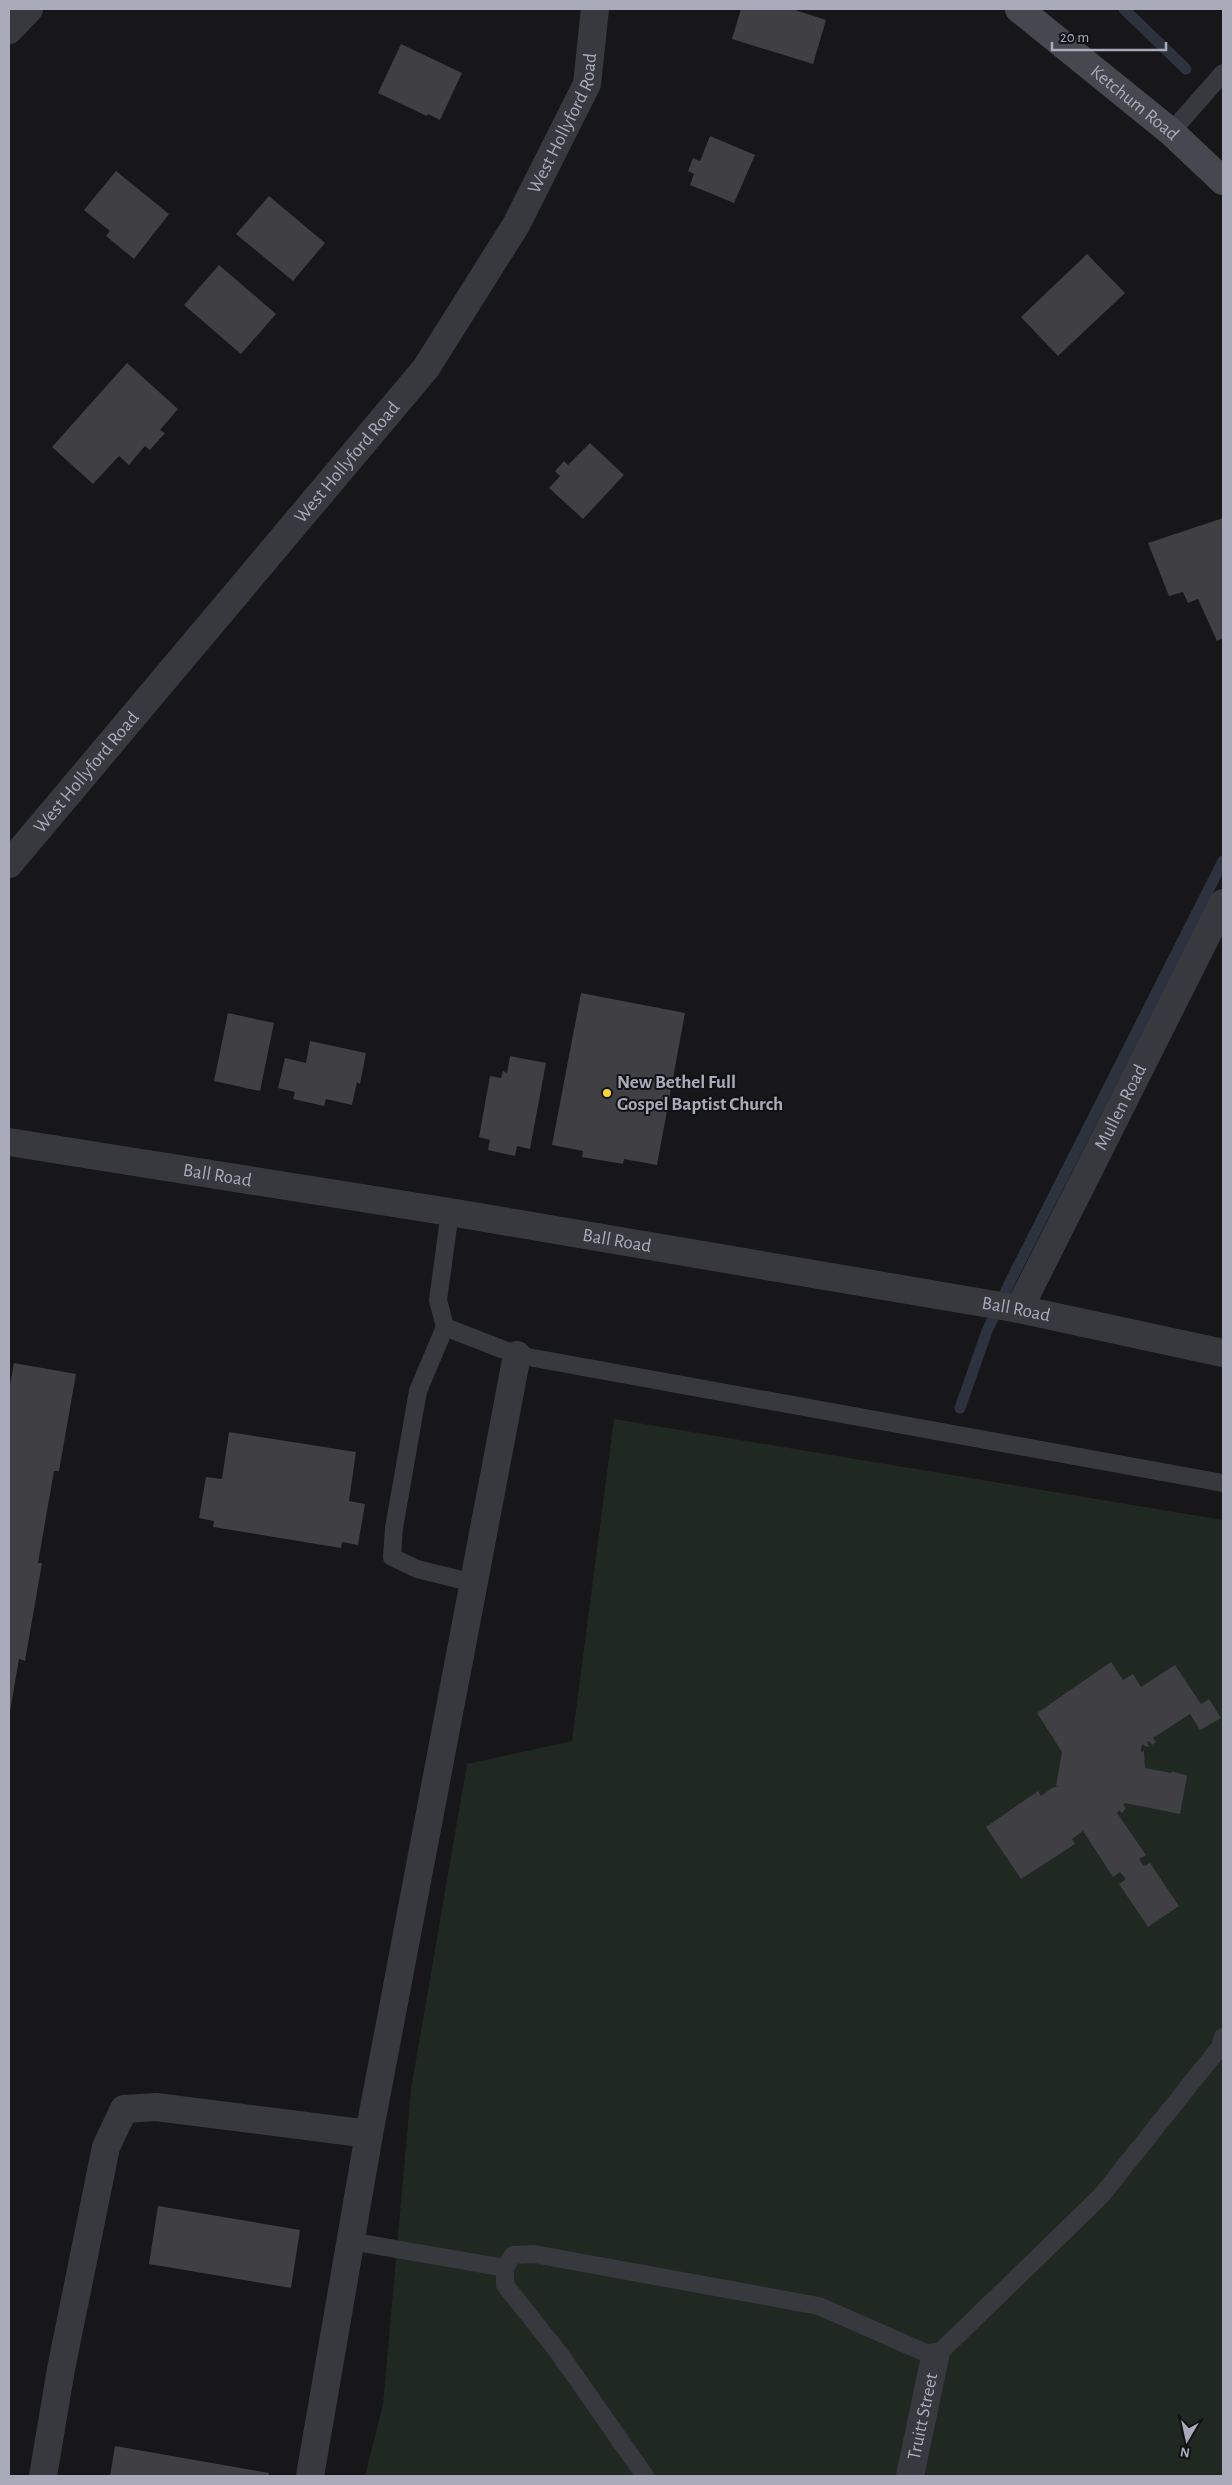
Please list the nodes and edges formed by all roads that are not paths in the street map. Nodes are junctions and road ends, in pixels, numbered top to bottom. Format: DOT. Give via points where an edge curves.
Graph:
graph roads {
  1 [pos="29,9"];
  2 [pos="596,9"];
  3 [pos="1019,9"];
  4 [pos="9,30"];
  5 [pos="1223,72"];
  6 [pos="1171,132"];
  7 [pos="1223,181"];
  8 [pos="9,864"];
  9 [pos="1223,903"];
  10 [pos="9,1142"];
  11 [pos="450,1212"];
  12 [pos="1019,1309"];
  13 [pos="445,1327"];
  14 [pos="1223,1353"];
  15 [pos="517,1355"];
  16 [pos="1223,1483"];
  17 [pos="474,1583"];
  18 [pos="1223,2037"];
  19 [pos="369,2134"];
  20 [pos="350,2241"];
  21 [pos="505,2268"];
  22 [pos="935,2357"];
  23 [pos="43,2476"];
  24 [pos="310,2476"];
  25 [pos="645,2476"];
  26 [pos="910,2476"];
  1 -- 4 [label="street"];
  2 -- 8 [label="street, West Hollyford Road" via="587,84 516,225 426,368"];
  3 -- 6 [label="main road, Ketchum Road"];
  5 -- 6 [label="lane"];
  6 -- 7 [label="main road, Ketchum Road"];
  9 -- 12 [label="street, Mullen Road"];
  10 -- 11 [label="street, Ball Road"];
  11 -- 12 [label="street, Ball Road"];
  11 -- 13 [label="lane" via="438,1300"];
  12 -- 14 [label="street, Ball Road"];
  13 -- 15 [label="lane"];
  13 -- 17 [label="lane" via="418,1391 394,1528 392,1557 418,1569"];
  15 -- 16 [label="lane"];
  15 -- 17 [label="street"];
  17 -- 19 [label="street"];
  18 -- 22 [label="lane" via="1220,2047 1101,2196"];
  19 -- 20 [label="street"];
  19 -- 23 [label="street" via="156,2107 124,2109 106,2147"];
  20 -- 21 [label="lane"];
  20 -- 24 [label="street"];
  21 -- 22 [label="lane" via="513,2256 534,2254 819,2306"];
  21 -- 25 [label="lane" via="505,2285 559,2353"];
  22 -- 26 [label="street, Truitt Street"];
}
